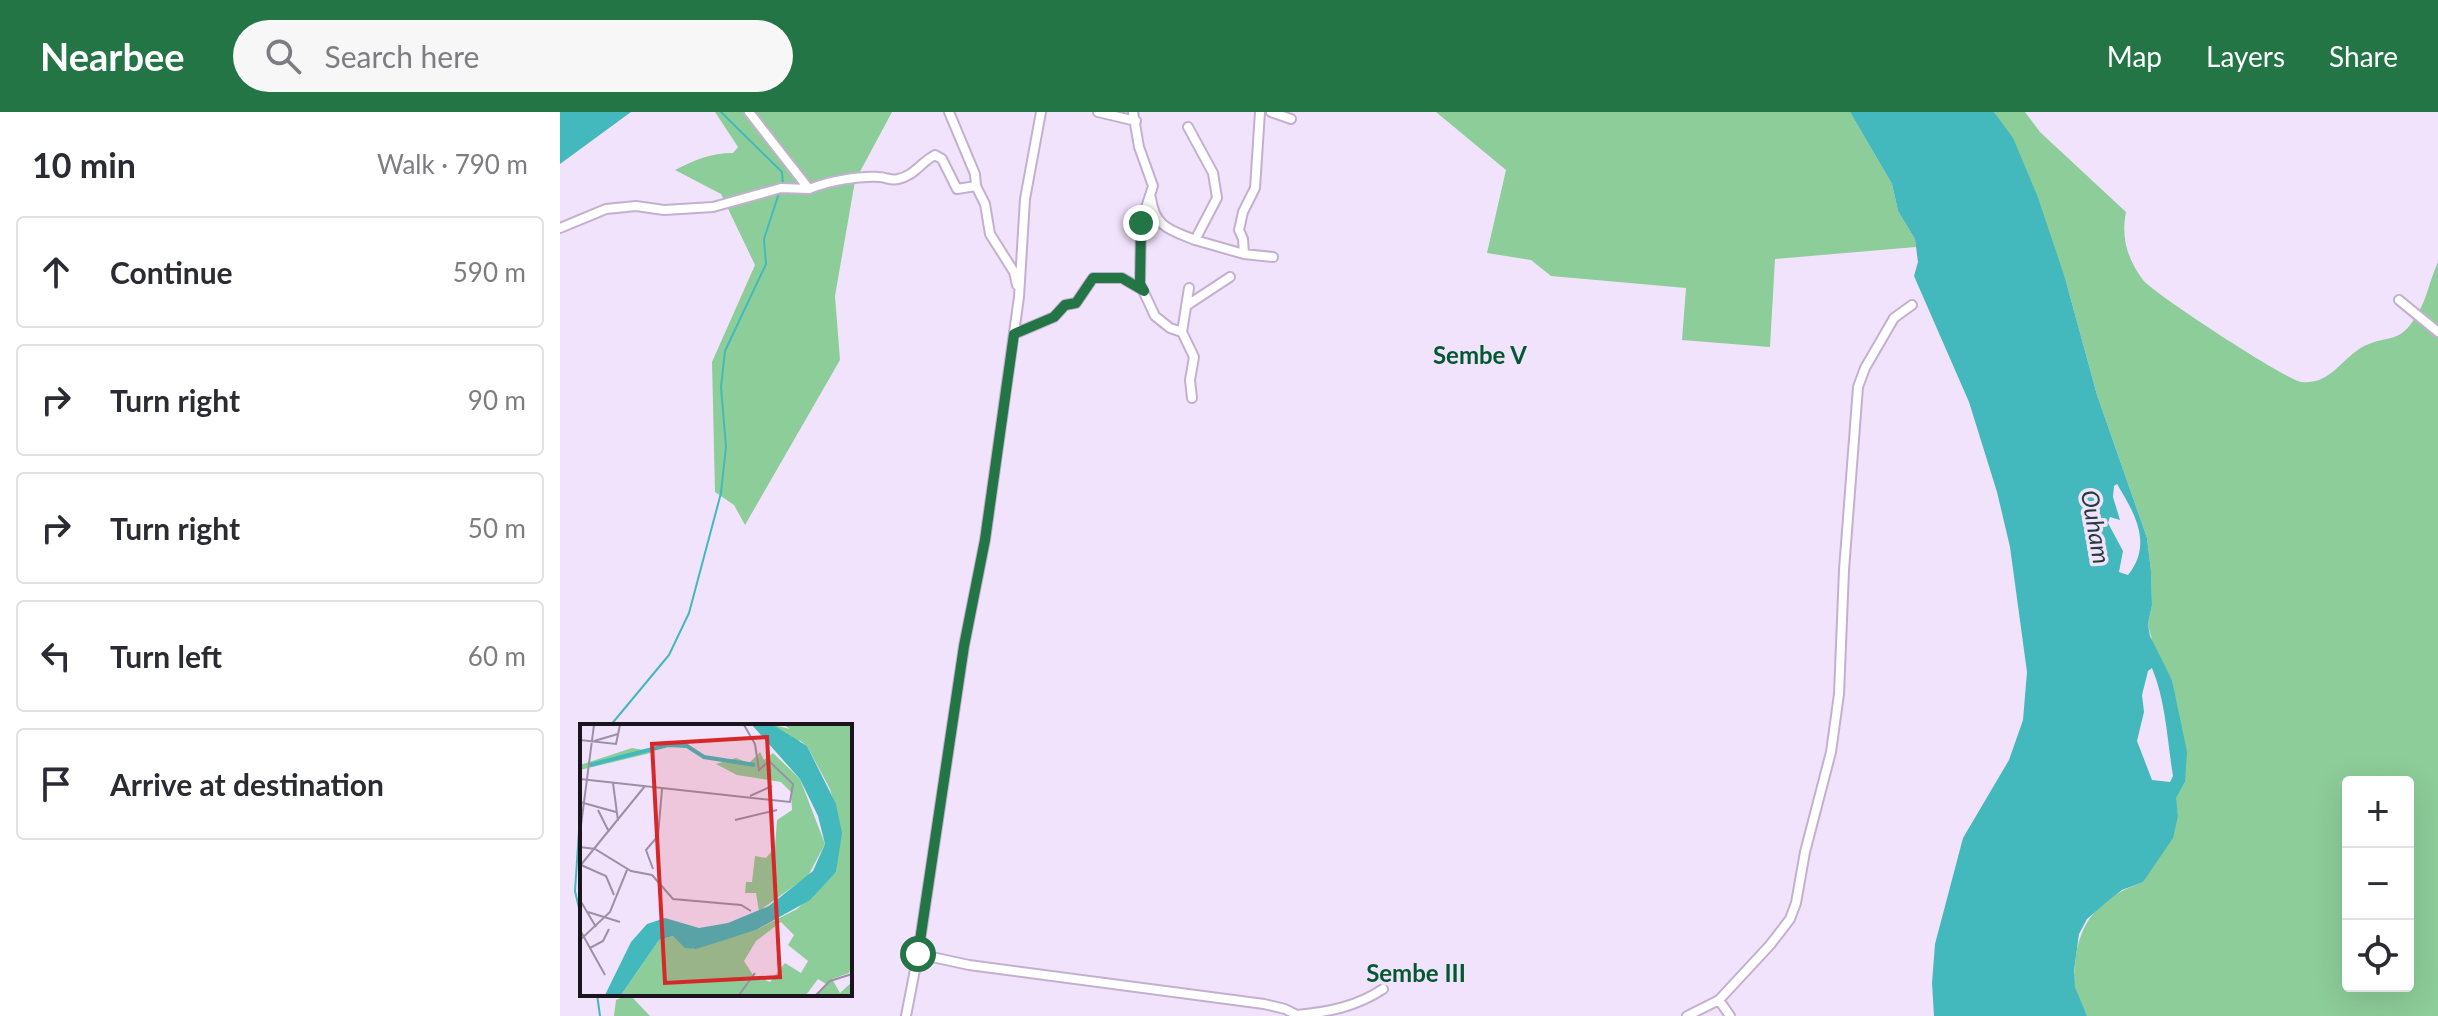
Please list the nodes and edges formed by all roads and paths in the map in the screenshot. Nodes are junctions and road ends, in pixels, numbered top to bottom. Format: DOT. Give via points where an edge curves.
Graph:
graph roads {
  1 [pos="749,112"];
  2 [pos="949,112"];
  3 [pos="1041,112"];
  4 [pos="1098,112"];
  5 [pos="1260,112"];
  6 [pos="1271,112"];
  7 [pos="1135,116"];
  8 [pos="1291,119"];
  9 [pos="1188,127"];
  10 [pos="976,186"];
  11 [pos="809,189"];
  12 [pos="1150,192"];
  13 [pos="560,228"];
  14 [pos="1195,240"];
  15 [pos="1244,254"];
  16 [pos="1273,257"];
  17 [pos="1230,277"];
  18 [pos="1189,288"];
  19 [pos="1144,291"];
  20 [pos="1019,297"];
  21 [pos="2399,300"];
  22 [pos="1912,305"];
  23 [pos="1186,306"];
  24 [pos="1182,332"];
  25 [pos="2438,332"];
  26 [pos="1014,334"];
  27 [pos="1192,398"];
  28 [pos="918,954"];
  29 [pos="1383,989"];
  30 [pos="1719,1000"];
  31 [pos="1298,1015"];
  32 [pos="906,1016"];
  33 [pos="1687,1016"];
  34 [pos="1730,1016"];
  1 -- 11 [label="street"];
  2 -- 10 [label="street"];
  3 -- 20 [label="street" via="1025,199"];
  4 -- 7 [label="street"];
  5 -- 15 [label="street" via="1255,188 1239,230"];
  6 -- 8 [label="street"];
  7 -- 12 [label="street" via="1153,186"];
  9 -- 14 [label="street" via="1213,173 1217,198"];
  10 -- 11 [label="street" via="957,189 935,155 911,175 893,181 882,177"];
  10 -- 20 [label="street" via="990,234 1014,272"];
  11 -- 13 [label="street" via="781,188 713,207 606,209"];
  12 -- 14 [label="street" via="1152,210 1162,226"];
  12 -- 19 [label="street" via="1141,223"];
  14 -- 15 [label="street"];
  15 -- 16 [label="street"];
  17 -- 23 [label="street"];
  18 -- 23 [label="street"];
  19 -- 24 [label="street" via="1155,316"];
  19 -- 26 [label="street" via="1122,278 1093,278 1076,303"];
  20 -- 26 [label="street"];
  21 -- 25 [label="street"];
  22 -- 30 [label="street" via="1894,318 1858,387 1839,694 1796,903 1770,945"];
  23 -- 24 [label="street"];
  24 -- 27 [label="street" via="1194,357"];
  26 -- 28 [label="street"];
  28 -- 31 [label="street" via="1264,1004"];
  28 -- 32 [label="street"];
  29 -- 31 [label="street" via="1352,1005"];
  30 -- 33 [label="street"];
  30 -- 34 [label="street"];
}
